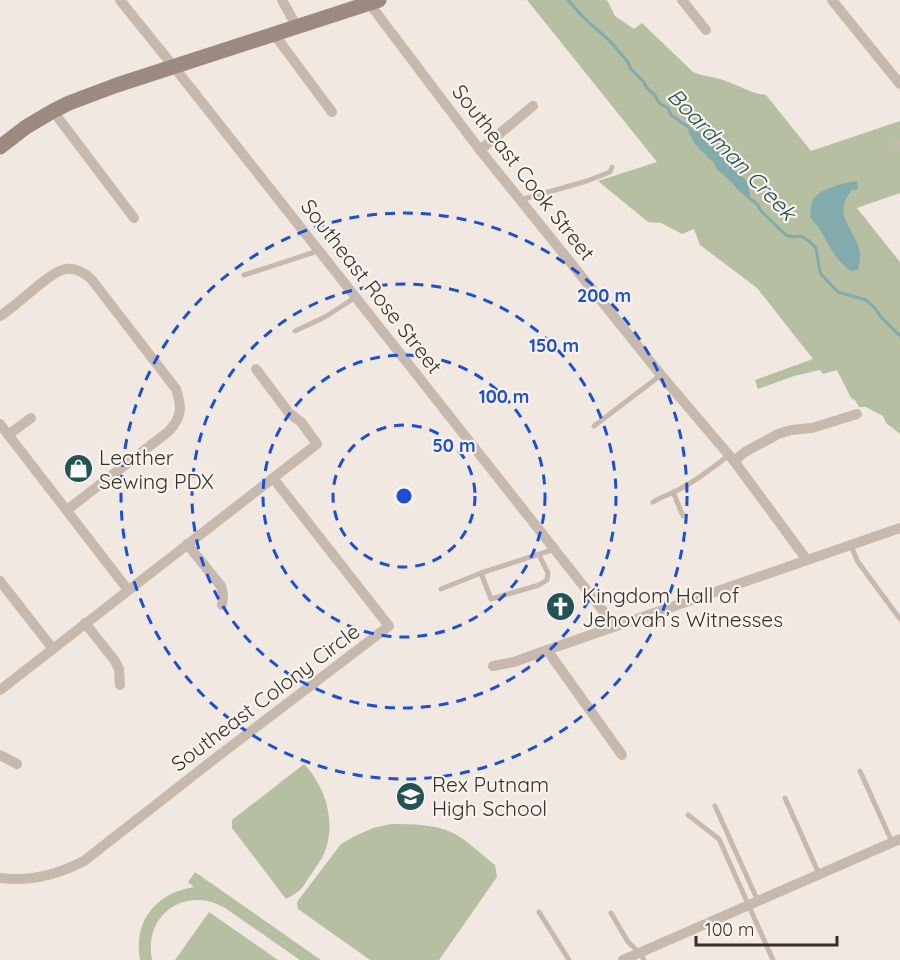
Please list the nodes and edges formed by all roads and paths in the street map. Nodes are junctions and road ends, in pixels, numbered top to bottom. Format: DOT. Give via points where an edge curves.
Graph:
graph roads {
  1 [pos="120,0"];
  2 [pos="282,0"];
  3 [pos="682,0"];
  4 [pos="832,0"];
  5 [pos="374,2"];
  6 [pos="297,27"];
  7 [pos="706,30"];
  8 [pos="274,34"];
  9 [pos="174,67"];
  10 [pos="900,84"];
  11 [pos="533,106"];
  12 [pos="53,111"];
  13 [pos="332,112"];
  14 [pos="900,142"];
  15 [pos="892,145"];
  16 [pos="0,147"];
  17 [pos="480,150"];
  18 [pos="612,167"];
  19 [pos="520,200"];
  20 [pos="134,218"];
  21 [pos="320,251"];
  22 [pos="244,274"];
  23 [pos="356,297"];
  24 [pos="0,316"];
  25 [pos="295,330"];
  26 [pos="256,369"];
  27 [pos="661,375"];
  28 [pos="857,414"];
  29 [pos="31,418"];
  30 [pos="0,424"];
  31 [pos="594,426"];
  32 [pos="8,435"];
  33 [pos="731,458"];
  34 [pos="273,478"];
  35 [pos="673,492"];
  36 [pos="653,502"];
  37 [pos="67,510"];
  38 [pos="683,516"];
  39 [pos="900,528"];
  40 [pos="187,544"];
  41 [pos="851,545"];
  42 [pos="555,549"];
  43 [pos="539,555"];
  44 [pos="807,560"];
  45 [pos="481,573"];
  46 [pos="0,581"];
  47 [pos="441,589"];
  48 [pos="128,590"];
  49 [pos="222,605"];
  50 [pos="900,619"];
  51 [pos="85,623"];
  52 [pos="615,626"];
  53 [pos="52,649"];
  54 [pos="547,651"];
  55 [pos="493,666"];
  56 [pos="120,685"];
  57 [pos="0,690"];
  58 [pos="0,755"];
  59 [pos="622,755"];
  60 [pos="17,764"];
  61 [pos="860,771"];
  62 [pos="785,798"];
  63 [pos="715,806"];
  64 [pos="688,815"];
  65 [pos="896,841"];
  66 [pos="819,874"];
  67 [pos="0,878"];
  68 [pos="753,903"];
  69 [pos="539,912"];
  70 [pos="611,913"];
  71 [pos="642,956"];
  72 [pos="569,960"];
  73 [pos="623,960"];
  74 [pos="772,960"];
  1 -- 9 [label="street, Southeast Rose Street"];
  2 -- 6 [label="street"];
  3 -- 7 [label="street"];
  4 -- 10 [label="street"];
  5 -- 6 [label="main road"];
  5 -- 17 [label="street, Southeast Cook Street"];
  6 -- 8 [label="main road"];
  8 -- 9 [label="main road"];
  8 -- 13 [label="street"];
  9 -- 12 [label="main road"];
  9 -- 21 [label="street, Southeast Rose Street"];
  11 -- 17 [label="street"];
  12 -- 16 [label="main road"];
  12 -- 20 [label="street"];
  14 -- 15 [label="lane"];
  17 -- 19 [label="street, Southeast Cook Street"];
  18 -- 19 [label="lane" via="610,172 587,182"];
  19 -- 27 [label="street, Southeast Cook Street"];
  21 -- 22 [label="lane"];
  21 -- 23 [label="street, Southeast Rose Street"];
  23 -- 25 [label="lane"];
  23 -- 42 [label="street, Southeast Rose Street"];
  24 -- 37 [label="street" via="55,273 66,269 86,274 176,389 180,400 177,422 169,431"];
  26 -- 34 [label="street" via="316,444"];
  27 -- 31 [label="lane"];
  27 -- 33 [label="street, Southeast Cook Street"];
  28 -- 33 [label="street" via="778,434"];
  29 -- 32 [label="street"];
  30 -- 32 [label="street"];
  32 -- 37 [label="street"];
  33 -- 35 [label="lane"];
  33 -- 44 [label="street, Southeast Cook Street"];
  34 -- 40 [label="street"];
  34 -- 67 [label="street, Southeast Colony Circle" via="389,626 84,861 41,878"];
  35 -- 36 [label="lane"];
  35 -- 38 [label="lane"];
  37 -- 48 [label="street"];
  39 -- 41 [label="street"];
  40 -- 48 [label="street"];
  40 -- 49 [label="street" via="221,586"];
  41 -- 44 [label="street"];
  41 -- 50 [label="lane" via="858,562"];
  42 -- 43 [label="lane"];
  42 -- 52 [label="street, Southeast Rose Street"];
  43 -- 45 [label="lane"];
  43 -- 45 [label="lane" via="548,577 539,585 491,599"];
  44 -- 52 [label="street"];
  45 -- 47 [label="lane"];
  46 -- 53 [label="street"];
  48 -- 51 [label="street"];
  51 -- 53 [label="street"];
  51 -- 56 [label="street" via="115,661"];
  52 -- 54 [label="street"];
  53 -- 57 [label="street"];
  54 -- 55 [label="street"];
  54 -- 59 [label="street"];
  58 -- 60 [label="street"];
  61 -- 65 [label="lane"];
  62 -- 66 [label="lane"];
  63 -- 68 [label="lane"];
  64 -- 68 [label="lane" via="718,839"];
  65 -- 66 [label="street"];
  66 -- 68 [label="street"];
  68 -- 71 [label="street"];
  68 -- 74 [label="lane"];
  69 -- 72 [label="lane"];
  70 -- 71 [label="lane" via="628,942"];
  71 -- 73 [label="street"];
}
